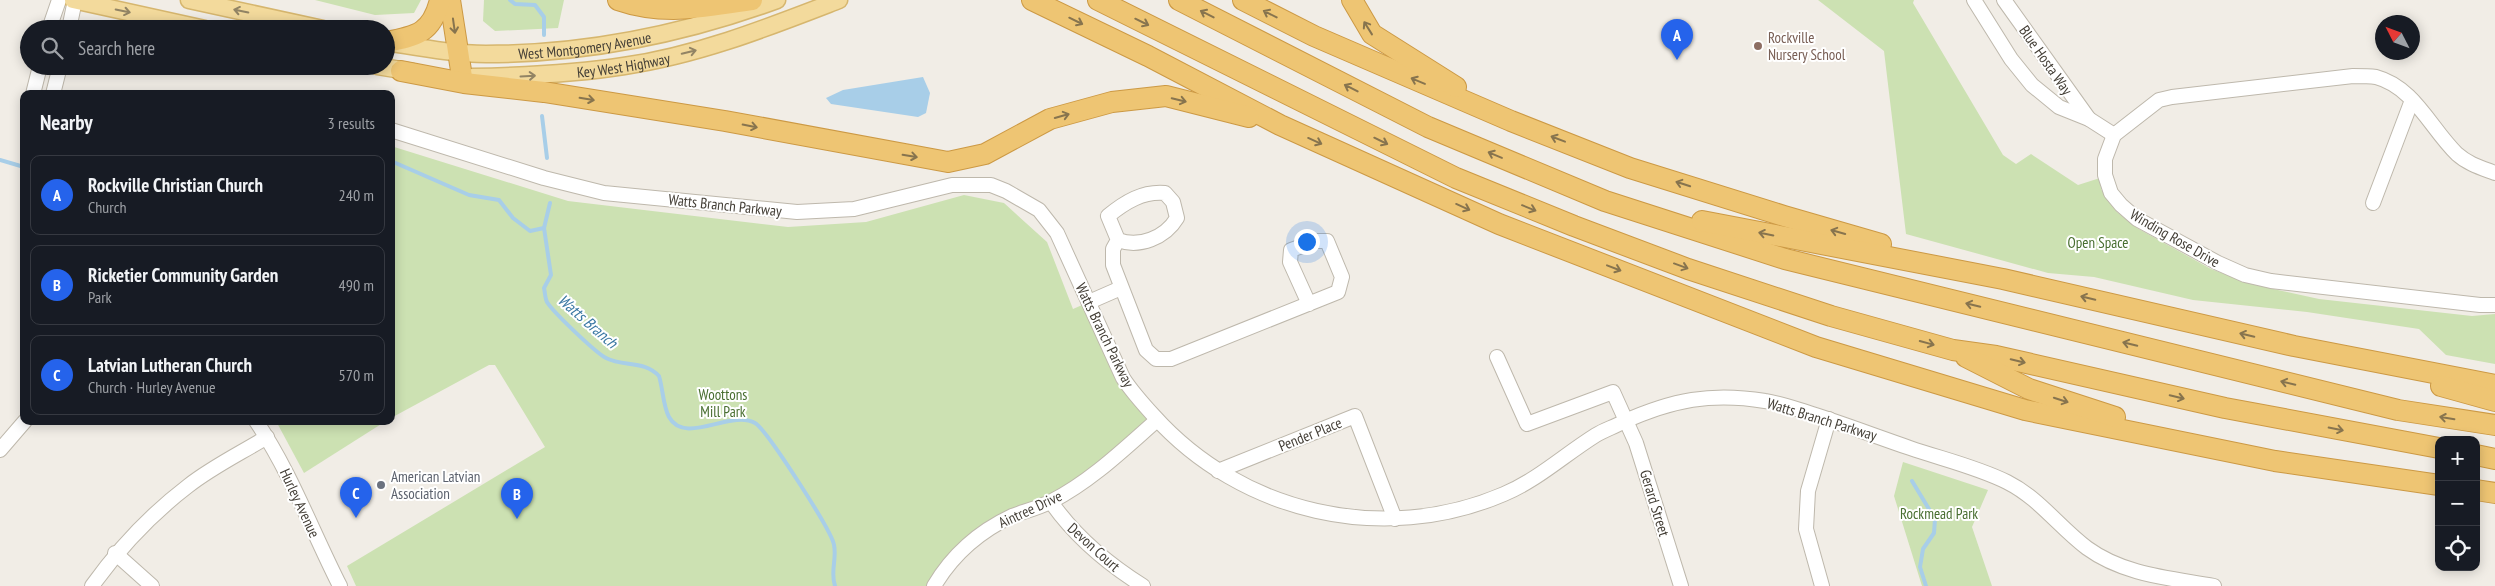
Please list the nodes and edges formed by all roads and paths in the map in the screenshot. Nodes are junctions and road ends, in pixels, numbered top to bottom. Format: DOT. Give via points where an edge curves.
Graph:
graph roads {
  1 [pos="59,0"];
  2 [pos="74,0"];
  3 [pos="190,0"];
  4 [pos="440,0"];
  5 [pos="450,0"];
  6 [pos="618,0"];
  7 [pos="752,0"];
  8 [pos="777,0"];
  9 [pos="839,0"];
  10 [pos="1032,0"];
  11 [pos="1098,0"];
  12 [pos="1178,0"];
  13 [pos="1243,0"];
  14 [pos="1352,0"];
  15 [pos="1974,0"];
  16 [pos="2004,0"];
  17 [pos="52,20"];
  18 [pos="71,20"];
  19 [pos="164,20"];
  20 [pos="282,20"];
  21 [pos="395,40"];
  22 [pos="395,43"];
  23 [pos="458,52"];
  24 [pos="395,70"];
  25 [pos="400,71"];
  26 [pos="38,75"];
  27 [pos="58,75"];
  28 [pos="462,77"];
  29 [pos="34,90"];
  30 [pos="54,90"];
  31 [pos="2412,100"];
  32 [pos="2089,119"];
  33 [pos="1511,121"];
  34 [pos="1280,125"];
  35 [pos="395,131"];
  36 [pos="2114,135"];
  37 [pos="2495,173"];
  38 [pos="1605,201"];
  39 [pos="2373,203"];
  40 [pos="1118,240"];
  41 [pos="2003,279"];
  42 [pos="1121,288"];
  43 [pos="1088,302"];
  44 [pos="1309,304"];
  45 [pos="2495,305"];
  46 [pos="2294,346"];
  47 [pos="1953,350"];
  48 [pos="1497,357"];
  49 [pos="2495,385"];
  50 [pos="2495,401"];
  51 [pos="1829,419"];
  52 [pos="1157,420"];
  53 [pos="1626,421"];
  54 [pos="22,425"];
  55 [pos="259,425"];
  56 [pos="2495,425"];
  57 [pos="267,437"];
  58 [pos="2435,447"];
  59 [pos="0,450"];
  60 [pos="2218,450"];
  61 [pos="2480,456"];
  62 [pos="2495,459"];
  63 [pos="1218,471"];
  64 [pos="2435,484"];
  65 [pos="2480,491"];
  66 [pos="2495,493"];
  67 [pos="1051,502"];
  68 [pos="1395,519"];
  69 [pos="115,553"];
  70 [pos="92,586"];
  71 [pos="152,586"];
  72 [pos="340,586"];
  73 [pos="934,586"];
  74 [pos="1143,586"];
  75 [pos="1681,586"];
  76 [pos="1822,586"];
  77 [pos="2209,586"];
  1 -- 17 [label="street"];
  2 -- 18 [label="street"];
  2 -- 19 [label="main road, one-way"];
  20 -- 3 [label="main road, one-way"];
  4 -- 21 [label="highway" via="435,18 427,27 414,36"];
  5 -- 23 [label="highway, one-way"];
  6 -- 7 [label="highway" via="638,6 684,10"];
  8 -- 23 [label="main road, West Montgomery Avenue" via="691,28 595,48 487,54"];
  28 -- 9 [label="main road, Key West Highway, one-way" via="526,76 626,66 742,37"];
  10 -- 34 [label="highway, one-way"];
  11 -- 47 [label="highway, one-way" via="1456,178 1688,269 1830,316"];
  38 -- 12 [label="highway, one-way" via="1428,127"];
  33 -- 13 [label="highway, one-way" via="1314,36"];
  33 -- 14 [label="highway, one-way" via="1372,34"];
  15 -- 32 [label="street, Blue Hosta Way" via="2014,64 2032,85 2059,107"];
  16 -- 32 [label="street, Blue Hosta Way"];
  22 -- 23 [label="main road, West Montgomery Avenue"];
  23 -- 28 [label="highway"];
  24 -- 25 [label="main road"];
  25 -- 28 [label="main road, Key West Highway"];
  25 -- 34 [label="highway, one-way" via="725,121 948,162 985,154 1050,120 1122,101 1166,96"];
  26 -- 29 [label="street"];
  27 -- 30 [label="street"];
  31 -- 36 [label="street" via="2398,88 2376,77 2318,80 2159,100"];
  31 -- 37 [label="street" via="2457,154"];
  31 -- 39 [label="street"];
  32 -- 36 [label="street, Blue Hosta Way"];
  41 -- 33 [label="highway, one-way" via="1630,168"];
  34 -- 60 [label="highway, one-way" via="1499,224 1816,347 2025,410"];
  35 -- 43 [label="street, Watts Branch Parkway" via="544,178 604,193 797,212 854,210 952,185 991,185 1018,196 1038,210 1057,233"];
  36 -- 45 [label="street, Winding Rose Drive" via="2105,159 2105,176 2111,193 2121,205 2137,219 2245,276 2291,284"];
  41 -- 38 [label="highway, one-way"];
  56 -- 38 [label="highway, one-way" via="2388,408 1785,259"];
  40 -- 40 [label="street" via="1108,216 1126,201 1147,194 1166,193 1173,202 1177,218 1170,229 1152,240 1128,244"];
  40 -- 42 [label="street, Watts Branch Parkway" via="1113,249 1113,264"];
  46 -- 41 [label="highway, one-way"];
  42 -- 43 [label="street"];
  42 -- 44 [label="street, Watts Branch Parkway" via="1146,350 1156,359 1171,359"];
  43 -- 52 [label="street, Watts Branch Parkway" via="1123,378"];
  44 -- 44 [label="street, Watts Branch Parkway" via="1290,262 1291,250 1316,241 1327,241 1342,277 1338,292"];
  46 -- 49 [label="highway"];
  46 -- 50 [label="highway"];
  47 -- 58 [label="highway, one-way" via="1996,356 2225,408"];
  47 -- 60 [label="highway, one-way" via="2030,389"];
  48 -- 53 [label="street, Gerard Street" via="1527,424 1613,392"];
  51 -- 53 [label="street, Watts Branch Parkway" via="1768,401 1723,396 1673,403"];
  51 -- 76 [label="street" via="1808,491 1810,549"];
  51 -- 77 [label="street, Watts Branch Parkway" via="2007,482 2035,499 2087,547 2117,566"];
  52 -- 63 [label="street, Watts Branch Parkway" via="1178,441"];
  52 -- 67 [label="street, Aintree Drive" via="1091,476"];
  53 -- 68 [label="street, Watts Branch Parkway" via="1597,434 1537,478 1502,495 1441,514"];
  53 -- 75 [label="street, Gerard Street" via="1636,443"];
  54 -- 59 [label="street"];
  55 -- 57 [label="street, Hurley Avenue"];
  57 -- 69 [label="street" via="189,485 139,527"];
  57 -- 72 [label="street, Hurley Avenue"];
  60 -- 64 [label="highway"];
  61 -- 62 [label="highway"];
  63 -- 68 [label="street, Watts Branch Parkway" via="1255,492 1318,513"];
  63 -- 68 [label="street, Pender Place" via="1355,416"];
  65 -- 66 [label="highway"];
  67 -- 73 [label="street, Aintree Drive" via="1014,516 978,536 945,567"];
  67 -- 74 [label="street, Devon Court" via="1078,534"];
  69 -- 70 [label="street"];
  69 -- 71 [label="street"];
}
